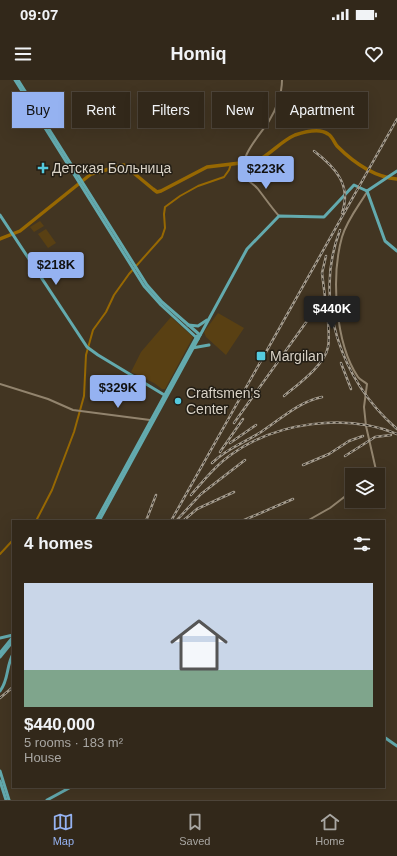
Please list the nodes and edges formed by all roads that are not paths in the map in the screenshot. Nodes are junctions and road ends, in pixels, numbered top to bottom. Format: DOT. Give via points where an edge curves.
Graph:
graph roads {
  1 [pos="15,80"];
  2 [pos="18,80"];
  3 [pos="282,80"];
  4 [pos="397,171"];
  5 [pos="79,180"];
  6 [pos="367,191"];
  7 [pos="0,214"];
  8 [pos="279,216"];
  9 [pos="397,251"];
  10 [pos="175,315"];
  11 [pos="210,318"];
  12 [pos="188,325"];
  13 [pos="198,336"];
  14 [pos="209,345"];
  15 [pos="192,348"];
  16 [pos="0,384"];
  17 [pos="165,396"];
  18 [pos="150,420"];
  19 [pos="376,468"];
  20 [pos="345,497"];
  21 [pos="98,520"];
  22 [pos="98,520"];
  23 [pos="309,520"];
  24 [pos="12,636"];
  25 [pos="12,637"];
  26 [pos="1,638"];
  27 [pos="12,642"];
  28 [pos="7,643"];
  29 [pos="0,653"];
  30 [pos="12,656"];
  31 [pos="0,657"];
  32 [pos="0,691"];
  33 [pos="385,738"];
  34 [pos="397,746"];
  35 [pos="0,771"];
  36 [pos="0,781"];
  37 [pos="69,788"];
  38 [pos="6,800"];
  39 [pos="9,800"];
  40 [pos="47,800"];
  1 -- 5 [label="main road"];
  2 -- 5 [label="main road"];
  3 -- 8 [label="street" via="279,99 270,120 251,146 244,167 246,177"];
  4 -- 6 [label="main road"];
  5 -- 10 [label="main road" via="132,266"];
  6 -- 8 [label="main road" via="357,185 349,189 324,217"];
  6 -- 9 [label="main road" via="385,241"];
  6 -- 19 [label="street" via="349,220 342,238 338,259 337,299 339,331 343,345 358,377 367,384 364,405 366,426"];
  7 -- 17 [label="main road" via="84,344"];
  8 -- 11 [label="main road" via="247,248"];
  10 -- 12 [label="main road"];
  10 -- 13 [label="main road"];
  11 -- 12 [label="main road" via="202,324"];
  11 -- 13 [label="main road"];
  12 -- 13 [label="main road"];
  13 -- 15 [label="main road"];
  13 -- 17 [label="main road"];
  14 -- 15 [label="main road"];
  15 -- 17 [label="main road"];
  16 -- 18 [label="street" via="78,411"];
  17 -- 18 [label="main road"];
  17 -- 21 [label="main road"];
  18 -- 22 [label="main road"];
  20 -- 23 [label="street"];
  24 -- 26 [label="main road"];
  25 -- 28 [label="main road"];
  26 -- 28 [label="main road" via="6,638"];
  27 -- 31 [label="main road"];
  28 -- 29 [label="main road"];
  30 -- 32 [label="main road" via="5,683"];
  33 -- 34 [label="main road"];
  35 -- 39 [label="main road"];
  36 -- 38 [label="main road"];
  37 -- 40 [label="main road"];
}
